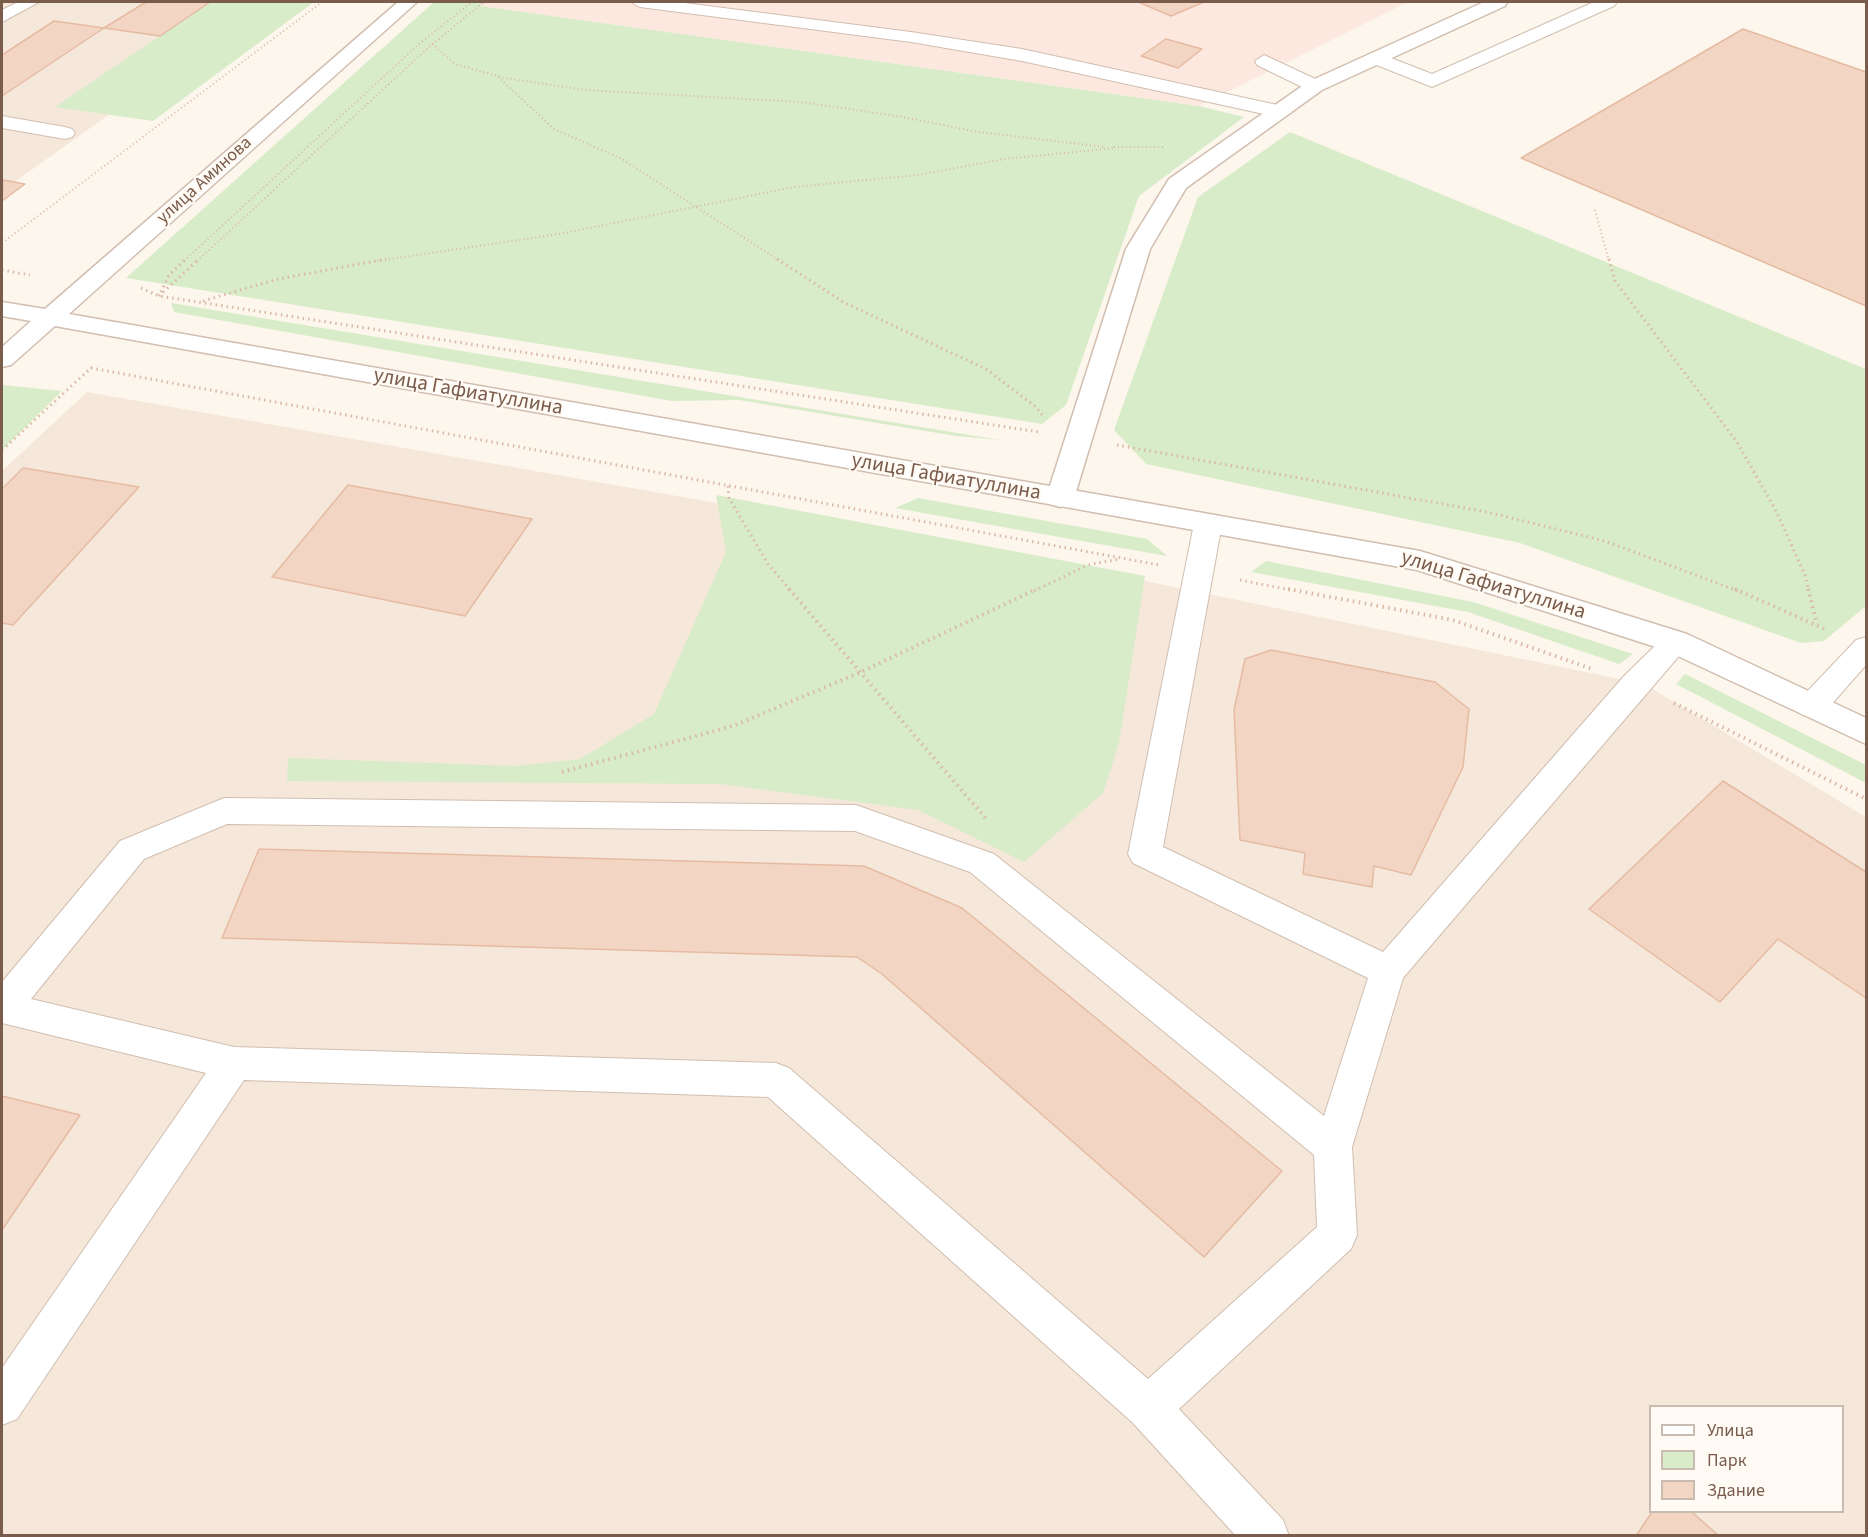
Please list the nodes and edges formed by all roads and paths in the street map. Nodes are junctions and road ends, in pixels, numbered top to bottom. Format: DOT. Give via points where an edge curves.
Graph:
graph roads {
  1 [pos="30,2"];
  2 [pos="322,2"];
  3 [pos="408,2"];
  4 [pos="472,2"];
  5 [pos="484,2"];
  6 [pos="640,2"];
  7 [pos="1498,2"];
  8 [pos="1608,2"];
  9 [pos="2,17"];
  10 [pos="432,44"];
  11 [pos="1376,58"];
  12 [pos="1264,61"];
  13 [pos="497,76"];
  14 [pos="1315,86"];
  15 [pos="1282,112"];
  16 [pos="2,122"];
  17 [pos="65,134"];
  18 [pos="1230,147"];
  19 [pos="1115,148"];
  20 [pos="696,208"];
  21 [pos="1595,210"];
  22 [pos="2,243"];
  23 [pos="2,270"];
  24 [pos="36,276"];
  25 [pos="134,285"];
  26 [pos="159,296"];
  27 [pos="155,300"];
  28 [pos="200,302"];
  29 [pos="2,309"];
  30 [pos="50,318"];
  31 [pos="2,360"];
  32 [pos="1067,436"];
  33 [pos="2,450"];
  34 [pos="728,486"];
  35 [pos="1060,498"];
  36 [pos="1208,524"];
  37 [pos="1122,559"];
  38 [pos="1198,572"];
  39 [pos="1817,625"];
  40 [pos="1676,642"];
  41 [pos="1866,647"];
  42 [pos="861,672"];
  43 [pos="1635,684"];
  44 [pos="1812,706"];
  45 [pos="1866,732"];
  46 [pos="552,774"];
  47 [pos="1866,799"];
  48 [pos="993,826"];
  49 [pos="1388,971"];
  50 [pos="2,1008"];
  51 [pos="234,1063"];
  52 [pos="1333,1147"];
  53 [pos="2,1404"];
  54 [pos="1148,1408"];
  55 [pos="1267,1536"];
  1 -- 9 [label="lane"];
  2 -- 22 [label="path"];
  3 -- 30 [label="street, улица Аминова"];
  4 -- 26 [label="path" via="419,44 169,275"];
  5 -- 10 [label="path"];
  6 -- 15 [label="lane" via="1022,55"];
  7 -- 11 [label="street"];
  8 -- 11 [label="lane" via="1432,81"];
  10 -- 13 [label="path" via="455,64"];
  10 -- 26 [label="path"];
  11 -- 14 [label="street"];
  12 -- 14 [label="lane"];
  13 -- 19 [label="path" via="585,90 801,102 978,132"];
  13 -- 20 [label="path" via="554,129 622,159"];
  14 -- 15 [label="street"];
  15 -- 18 [label="street"];
  16 -- 17 [label="lane"];
  18 -- 19 [label="path"];
  18 -- 32 [label="street" via="1177,184 1138,249"];
  19 -- 20 [label="path" via="1004,159 918,175 794,187"];
  20 -- 28 [label="path" via="278,279"];
  20 -- 32 [label="path" via="845,303 986,369"];
  21 -- 39 [label="path" via="1615,281 1737,442 1776,511 1805,575"];
  23 -- 24 [label="path"];
  25 -- 26 [label="path"];
  26 -- 27 [label="path"];
  26 -- 28 [label="path"];
  28 -- 32 [label="path"];
  29 -- 30 [label="street, улица Гафиатуллина"];
  30 -- 31 [label="street, улица Аминова"];
  30 -- 35 [label="street, улица Гафиатуллина"];
  32 -- 35 [label="street"];
  32 -- 39 [label="path" via="1487,512 1594,538 1728,586"];
  33 -- 34 [label="path" via="91,368"];
  34 -- 37 [label="path"];
  34 -- 42 [label="path" via="729,498 768,564"];
  35 -- 36 [label="street, улица Гафиатуллина"];
  36 -- 38 [label="lane"];
  36 -- 40 [label="street, улица Гафиатуллина" via="1420,561"];
  37 -- 38 [label="path"];
  37 -- 42 [label="path" via="1088,565"];
  38 -- 43 [label="path" via="1453,620"];
  38 -- 49 [label="lane" via="1145,854"];
  39 -- 41 [label="path"];
  40 -- 43 [label="lane"];
  40 -- 44 [label="street, улица Гафиатуллина"];
  41 -- 44 [label="lane"];
  42 -- 46 [label="path" via="733,726"];
  42 -- 48 [label="path"];
  43 -- 47 [label="path"];
  43 -- 49 [label="lane"];
  44 -- 45 [label="street, улица Гафиатуллина"];
  49 -- 52 [label="lane"];
  50 -- 51 [label="lane"];
  50 -- 52 [label="lane" via="132,850 224,810 856,818 982,863"];
  51 -- 53 [label="lane"];
  51 -- 54 [label="lane" via="777,1080"];
  52 -- 54 [label="lane" via="1337,1235"];
  54 -- 55 [label="lane"];
}
